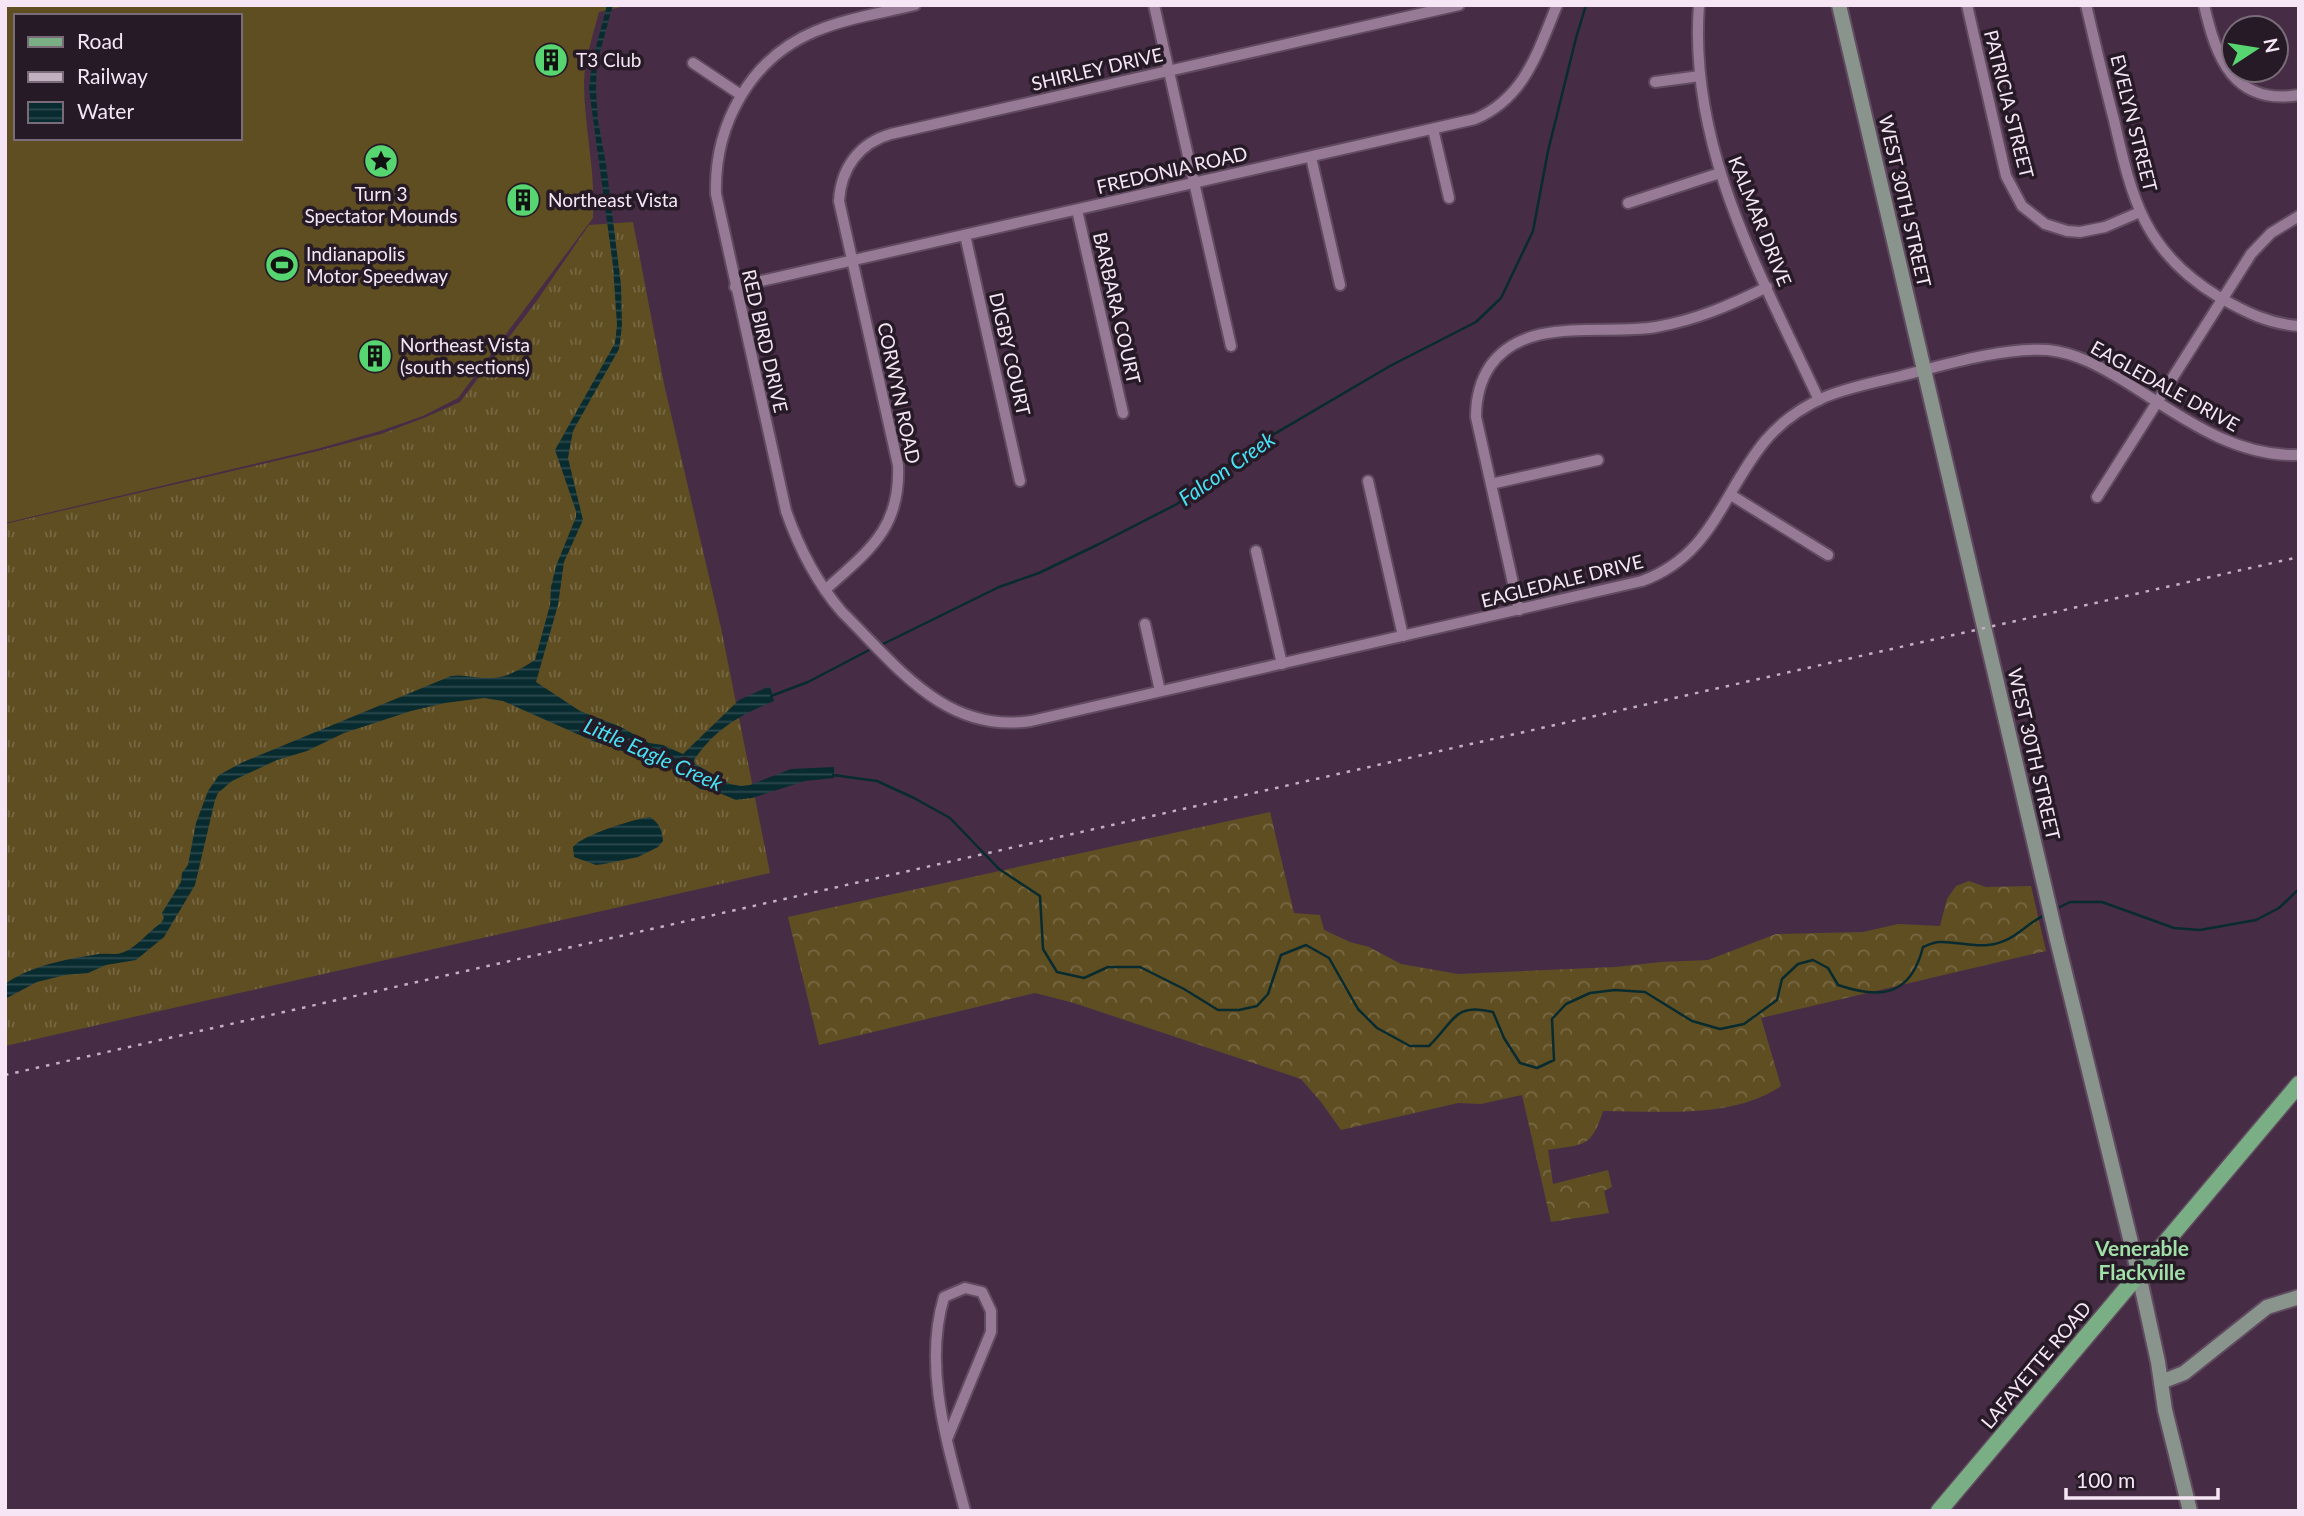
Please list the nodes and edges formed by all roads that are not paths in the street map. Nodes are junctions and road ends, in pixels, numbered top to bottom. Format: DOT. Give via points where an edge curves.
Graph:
graph roads {
  1 [pos="915,5"];
  2 [pos="1154,5"];
  3 [pos="1459,5"];
  4 [pos="1557,5"];
  5 [pos="1699,5"];
  6 [pos="1839,5"];
  7 [pos="1966,5"];
  8 [pos="2086,5"];
  9 [pos="2204,5"];
  10 [pos="693,63"];
  11 [pos="1169,71"];
  12 [pos="1700,76"];
  13 [pos="1655,82"];
  14 [pos="741,95"];
  15 [pos="2299,95"];
  16 [pos="1433,129"];
  17 [pos="1311,157"];
  18 [pos="1720,173"];
  19 [pos="1195,183"];
  20 [pos="1449,198"];
  21 [pos="1628,203"];
  22 [pos="1077,210"];
  23 [pos="2140,212"];
  24 [pos="2299,216"];
  25 [pos="965,235"];
  26 [pos="852,261"];
  27 [pos="1340,285"];
  28 [pos="1767,287"];
  29 [pos="734,288"];
  30 [pos="2222,299"];
  31 [pos="2299,326"];
  32 [pos="1231,346"];
  33 [pos="1925,370"];
  34 [pos="1819,400"];
  35 [pos="2157,401"];
  36 [pos="1123,413"];
  37 [pos="2299,455"];
  38 [pos="1598,460"];
  39 [pos="1020,481"];
  40 [pos="1368,481"];
  41 [pos="1491,484"];
  42 [pos="1731,495"];
  43 [pos="2097,497"];
  44 [pos="1256,551"];
  45 [pos="1828,555"];
  46 [pos="825,590"];
  47 [pos="1519,610"];
  48 [pos="1145,624"];
  49 [pos="1403,636"];
  50 [pos="1282,664"];
  51 [pos="1160,691"];
  52 [pos="2299,1084"];
  53 [pos="2138,1275"];
  54 [pos="2299,1297"];
  55 [pos="2161,1382"];
  56 [pos="947,1439"];
  57 [pos="965,1511"];
  58 [pos="1939,1511"];
  59 [pos="2190,1511"];
  1 -- 14 [label="street, RED BIRD DRIVE" via="836,23 802,38 771,59"];
  2 -- 11 [label="street"];
  3 -- 11 [label="street, SHIRLEY DRIVE"];
  4 -- 16 [label="street, FREDONIA ROAD" via="1527,75 1507,100 1475,119"];
  5 -- 12 [label="street, KALMAR DRIVE"];
  6 -- 33 [label="main road, WEST 30TH STREET"];
  7 -- 23 [label="street, PATRICIA STREET" via="2006,176 2022,206 2045,224 2072,231 2101,228"];
  8 -- 23 [label="street, EVELYN STREET" via="2129,185"];
  9 -- 15 [label="street" via="2218,54 2231,74 2264,94"];
  10 -- 14 [label="street"];
  11 -- 19 [label="street"];
  11 -- 26 [label="street, SHIRLEY DRIVE" via="873,141 852,160 841,185 840,210"];
  12 -- 13 [label="street"];
  12 -- 18 [label="street, KALMAR DRIVE"];
  14 -- 29 [label="street, RED BIRD DRIVE" via="722,137 715,181"];
  16 -- 17 [label="street, FREDONIA ROAD"];
  16 -- 20 [label="street"];
  17 -- 19 [label="street, FREDONIA ROAD"];
  17 -- 27 [label="street"];
  18 -- 21 [label="street"];
  18 -- 28 [label="street, KALMAR DRIVE"];
  19 -- 22 [label="street, FREDONIA ROAD"];
  19 -- 32 [label="street"];
  22 -- 25 [label="street, FREDONIA ROAD"];
  22 -- 36 [label="street, BARBARA COURT"];
  23 -- 30 [label="street, EVELYN STREET" via="2168,256"];
  24 -- 30 [label="street" via="2254,250"];
  25 -- 26 [label="street, FREDONIA ROAD"];
  25 -- 39 [label="street, DIGBY COURT"];
  26 -- 29 [label="street, FREDONIA ROAD"];
  26 -- 46 [label="street, CORWYN ROAD" via="899,484 893,512 880,537"];
  28 -- 34 [label="street, KALMAR DRIVE"];
  28 -- 41 [label="street" via="1708,314 1672,324 1546,332 1508,348 1489,368 1477,398 1477,426"];
  29 -- 46 [label="street, RED BIRD DRIVE" via="786,511 805,559"];
  30 -- 31 [label="street, EVELYN STREET" via="2259,318"];
  30 -- 35 [label="street"];
  33 -- 34 [label="street, EAGLEDALE DRIVE"];
  33 -- 35 [label="street, EAGLEDALE DRIVE" via="2015,351 2056,351 2102,368"];
  33 -- 53 [label="main road, WEST 30TH STREET"];
  34 -- 42 [label="street, EAGLEDALE DRIVE" via="1767,439"];
  35 -- 37 [label="street, EAGLEDALE DRIVE" via="2240,447"];
  35 -- 43 [label="street"];
  38 -- 41 [label="street"];
  40 -- 49 [label="street"];
  41 -- 47 [label="street"];
  42 -- 45 [label="street"];
  42 -- 47 [label="street, EAGLEDALE DRIVE" via="1697,545 1663,572 1632,584"];
  44 -- 50 [label="street"];
  46 -- 51 [label="street, EAGLEDALE DRIVE" via="917,686 961,714 993,722 1031,721"];
  47 -- 49 [label="street, EAGLEDALE DRIVE"];
  48 -- 51 [label="street"];
  49 -- 50 [label="street, EAGLEDALE DRIVE"];
  50 -- 51 [label="street, EAGLEDALE DRIVE"];
  52 -- 53 [label="main road, LAFAYETTE ROAD"];
  53 -- 55 [label="main road, WEST 30TH STREET"];
  53 -- 58 [label="main road, LAFAYETTE ROAD"];
  54 -- 55 [label="main road" via="2267,1307 2184,1373"];
  55 -- 59 [label="main road, WEST 30TH STREET"];
  56 -- 56 [label="street" via="936,1373 938,1317 944,1297 965,1288 982,1293 991,1311 991,1332"];
  56 -- 57 [label="street"];
}
